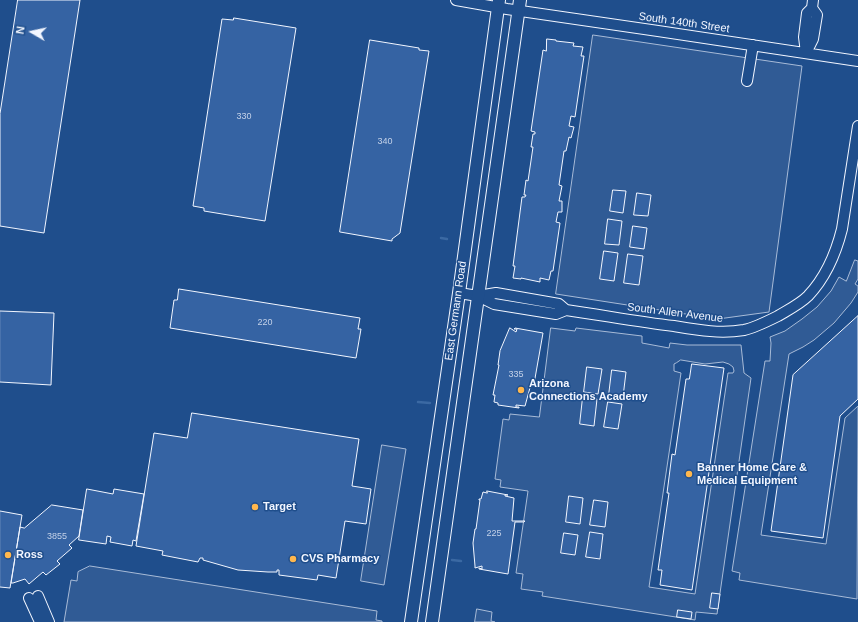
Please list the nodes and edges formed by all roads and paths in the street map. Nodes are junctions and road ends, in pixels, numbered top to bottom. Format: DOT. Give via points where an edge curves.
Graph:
graph roads {
  1 [pos="456,0"];
  2 [pos="812,4"];
  3 [pos="508,5"];
  4 [pos="753,45"];
  5 [pos="806,53"];
  6 [pos="858,61"];
  7 [pos="747,81"];
  8 [pos="858,126"];
  9 [pos="459,293"];
  10 [pos="478,296"];
  11 [pos="40,622"];
  12 [pos="49,622"];
  13 [pos="411,622"];
  14 [pos="432,622"];
  1 -- 3 [label="street, South 140th Street"];
  2 -- 5 [label="street" via="817,15 813,39"];
  3 -- 4 [label="street, South 140th Street"];
  3 -- 9 [label="main road, East Germann Road"];
  3 -- 10 [label="main road, East Germann Road"];
  4 -- 5 [label="street, South 140th Street"];
  4 -- 7 [label="street"];
  5 -- 6 [label="street, South 140th Street"];
  8 -- 10 [label="street, South Allen Avenue" via="842,229 828,268 807,297 770,320 746,330 720,332 566,310 559,304 496,292"];
  9 -- 10 [label="street, South Allen Avenue"];
  9 -- 13 [label="main road, East Germann Road"];
  10 -- 14 [label="main road, East Germann Road"];
  11 -- 12 [label="street" via="34,597"];
}
